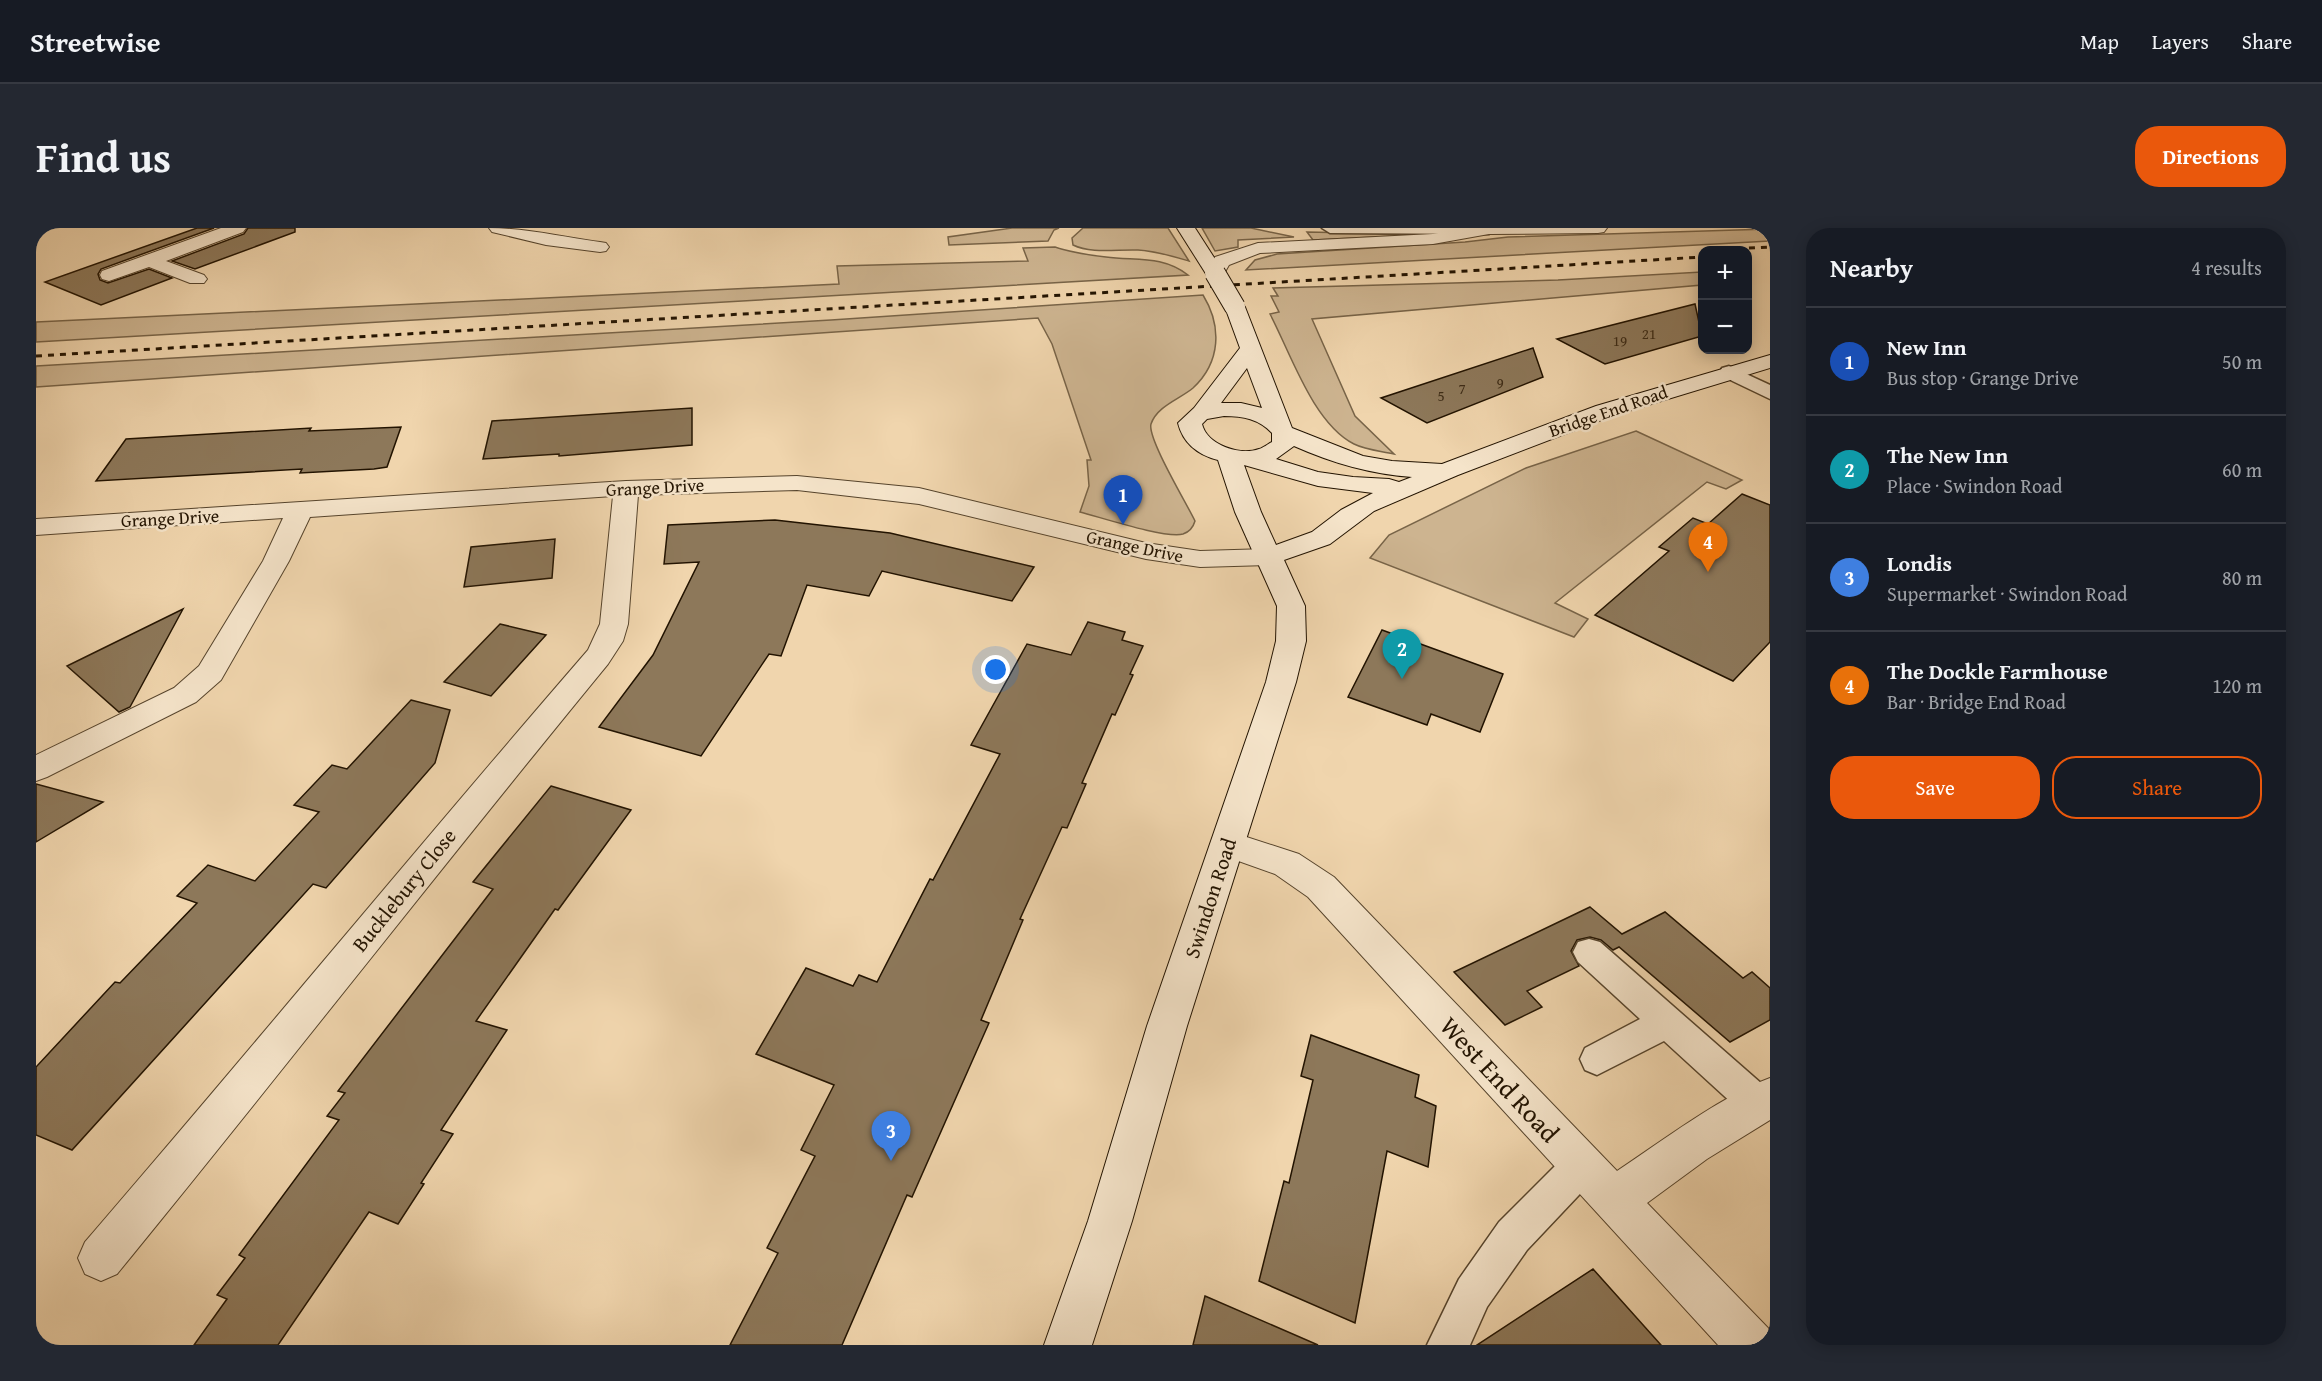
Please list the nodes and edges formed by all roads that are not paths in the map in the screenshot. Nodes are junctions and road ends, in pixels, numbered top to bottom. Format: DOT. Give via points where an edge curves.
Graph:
graph roads {
  1 [pos="237,228"];
  2 [pos="498,228"];
  3 [pos="1186,228"];
  4 [pos="1330,228"];
  5 [pos="1598,228"];
  6 [pos="1489,229"];
  7 [pos="600,247"];
  8 [pos="149,261"];
  9 [pos="1215,273"];
  10 [pos="109,275"];
  11 [pos="197,279"];
  12 [pos="1251,348"];
  13 [pos="1770,361"];
  14 [pos="1729,372"];
  15 [pos="1770,393"];
  16 [pos="1201,414"];
  17 [pos="1282,430"];
  18 [pos="1239,456"];
  19 [pos="1449,470"];
  20 [pos="1412,485"];
  21 [pos="626,488"];
  22 [pos="300,510"];
  23 [pos="36,527"];
  24 [pos="1268,557"];
  25 [pos="36,769"];
  26 [pos="1228,844"];
  27 [pos="1590,952"];
  28 [pos="1667,1022"];
  29 [pos="1597,1059"];
  30 [pos="1765,1101"];
  31 [pos="1582,1165"];
  32 [pos="1614,1200"];
  33 [pos="101,1258"];
  34 [pos="1068,1345"];
  35 [pos="1448,1345"];
  36 [pos="1751,1345"];
  1 -- 8 [label="street"];
  2 -- 7 [label="street" via="546,240"];
  3 -- 9 [label="street"];
  4 -- 6 [label="lane"];
  5 -- 6 [label="street"];
  6 -- 9 [label="street" via="1432,239 1258,248 1228,257"];
  8 -- 10 [label="street"];
  8 -- 11 [label="street"];
  9 -- 12 [label="street, bridge" via="1235,307"];
  12 -- 16 [label="street"];
  12 -- 17 [label="street"];
  13 -- 14 [label="street, Bridge End Road"];
  14 -- 15 [label="lane"];
  14 -- 19 [label="street, Bridge End Road" via="1604,411"];
  16 -- 17 [label="street, Bridge End Road" via="1219,409 1244,410 1268,418"];
  16 -- 18 [label="street, Bridge End Road" via="1190,425 1192,436 1209,449"];
  17 -- 18 [label="street" via="1284,442 1280,448 1269,454"];
  17 -- 19 [label="street, Bridge End Road" via="1332,455 1368,466"];
  18 -- 20 [label="street, Bridge End Road" via="1343,484"];
  18 -- 24 [label="street, Swindon Road" via="1248,512"];
  19 -- 20 [label="street, Bridge End Road"];
  20 -- 24 [label="street, Bridge End Road" via="1358,510 1321,538"];
  21 -- 22 [label="street, Grange Drive"];
  21 -- 24 [label="street, Grange Drive" via="741,483 839,486 919,496 1146,551 1200,559"];
  21 -- 33 [label="street, Bucklebury Close" via="614,624 598,657"];
  22 -- 23 [label="street, Grange Drive"];
  22 -- 25 [label="street" via="276,561 210,673 199,685"];
  24 -- 26 [label="street, Swindon Road" via="1291,606 1291,640"];
  26 -- 31 [label="street, West End Road" via="1287,864 1321,887"];
  26 -- 34 [label="street, Swindon Road"];
  27 -- 28 [label="lane"];
  28 -- 29 [label="lane"];
  28 -- 30 [label="lane"];
  30 -- 32 [label="street" via="1692,1145"];
  31 -- 32 [label="street, West End Road"];
  31 -- 35 [label="lane" via="1514,1236 1473,1293"];
  32 -- 36 [label="street, West End Road"];
}
